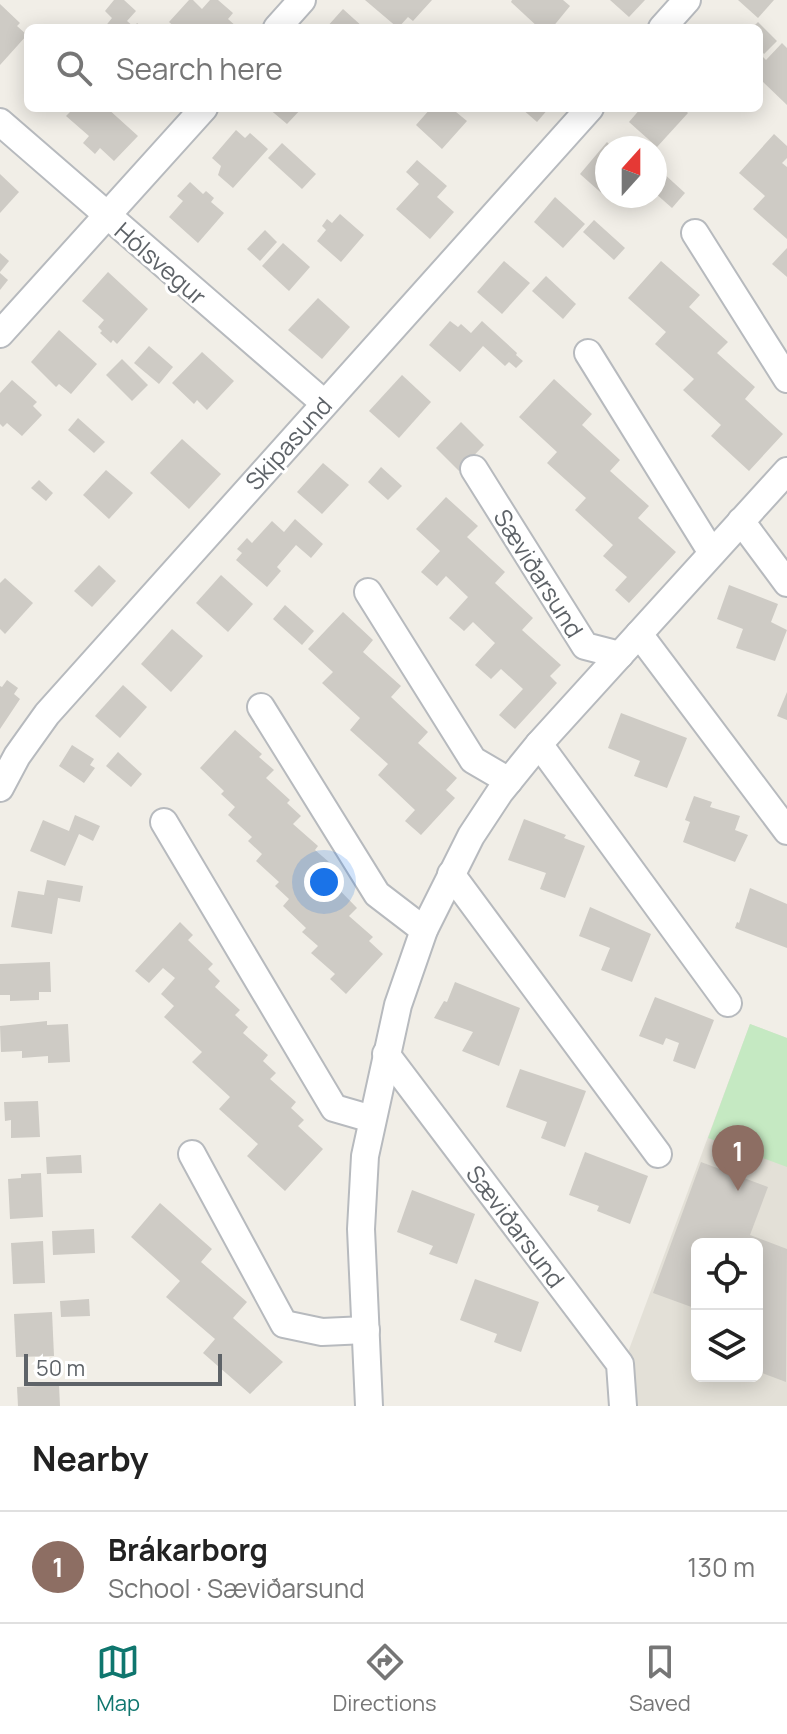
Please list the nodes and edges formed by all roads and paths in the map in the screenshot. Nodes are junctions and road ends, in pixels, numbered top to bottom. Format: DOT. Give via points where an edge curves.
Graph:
graph roads {
  1 [pos="302,0"];
  2 [pos="687,0"];
  3 [pos="281,24"];
  4 [pos="666,24"];
  5 [pos="200,112"];
  6 [pos="586,112"];
  7 [pos="0,122"];
  8 [pos="106,215"];
  9 [pos="695,233"];
  10 [pos="0,334"];
  11 [pos="588,353"];
  12 [pos="787,379"];
  13 [pos="324,403"];
  14 [pos="474,469"];
  15 [pos="787,471"];
  16 [pos="741,521"];
  17 [pos="712,553"];
  18 [pos="787,583"];
  19 [pos="368,592"];
  20 [pos="639,634"];
  21 [pos="620,655"];
  22 [pos="261,707"];
  23 [pos="539,744"];
  24 [pos="509,781"];
  25 [pos="0,788"];
  26 [pos="164,822"];
  27 [pos="787,831"];
  28 [pos="451,874"];
  29 [pos="424,930"];
  30 [pos="728,1003"];
  31 [pos="386,1054"];
  32 [pos="372,1119"];
  33 [pos="192,1154"];
  34 [pos="658,1154"];
  35 [pos="366,1330"];
  36 [pos="369,1406"];
  37 [pos="623,1406"];
  1 -- 3 [label="street"];
  2 -- 4 [label="street"];
  5 -- 8 [label="street"];
  6 -- 13 [label="street, Skipasund"];
  7 -- 8 [label="street, Hólsvegur"];
  8 -- 10 [label="street"];
  8 -- 13 [label="street, Hólsvegur"];
  9 -- 12 [label="street"];
  11 -- 17 [label="street"];
  13 -- 25 [label="street, Skipasund" via="47,714"];
  14 -- 21 [label="street, Sæviðarsund" via="585,646"];
  15 -- 16 [label="street"];
  16 -- 17 [label="street"];
  16 -- 18 [label="street"];
  17 -- 20 [label="street"];
  19 -- 24 [label="street" via="473,760"];
  20 -- 21 [label="street"];
  20 -- 27 [label="street"];
  21 -- 23 [label="street"];
  22 -- 29 [label="street" via="377,894"];
  23 -- 24 [label="street"];
  23 -- 30 [label="street"];
  24 -- 28 [label="street"];
  26 -- 32 [label="street" via="334,1108"];
  28 -- 29 [label="street"];
  28 -- 34 [label="street"];
  29 -- 31 [label="street"];
  31 -- 32 [label="street"];
  31 -- 37 [label="street, Sæviðarsund" via="620,1364"];
  32 -- 35 [label="street" via="361,1229"];
  33 -- 35 [label="street" via="284,1324 322,1332"];
  35 -- 36 [label="street"];
}
